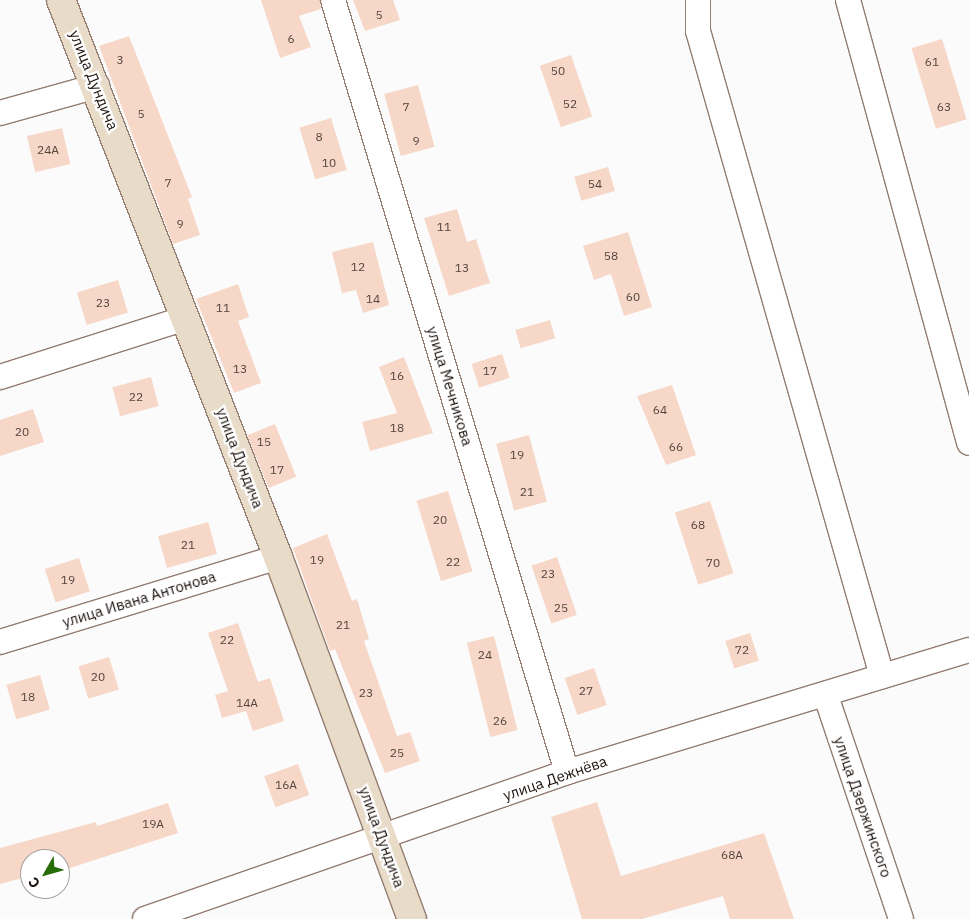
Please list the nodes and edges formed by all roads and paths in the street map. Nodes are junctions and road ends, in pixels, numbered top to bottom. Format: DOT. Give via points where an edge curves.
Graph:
graph roads {
  1 [pos="61,0"];
  2 [pos="333,0"];
  3 [pos="698,0"];
  4 [pos="848,0"];
  5 [pos="97,86"];
  6 [pos="0,113"];
  7 [pos="186,318"];
  8 [pos="0,377"];
  9 [pos="969,443"];
  10 [pos="278,557"];
  11 [pos="0,642"];
  12 [pos="969,650"];
  13 [pos="882,676"];
  14 [pos="826,696"];
  15 [pos="567,772"];
  16 [pos="383,840"];
  17 [pos="144,919"];
  18 [pos="412,919"];
  19 [pos="901,919"];
  1 -- 5 [label="street, улица Дундича"];
  2 -- 15 [label="street, улица Мечникова"];
  3 -- 13 [label="street" via="698,31"];
  4 -- 9 [label="street"];
  5 -- 6 [label="street"];
  5 -- 7 [label="street, улица Дундича"];
  7 -- 8 [label="street"];
  7 -- 10 [label="street, улица Дундича"];
  10 -- 11 [label="street, улица Ивана Антонова"];
  10 -- 16 [label="street, улица Дундича"];
  12 -- 13 [label="street, улица Дежнёва"];
  13 -- 14 [label="street, улица Дежнёва"];
  14 -- 15 [label="street, улица Дежнёва"];
  14 -- 19 [label="street, улица Дзержинского"];
  15 -- 16 [label="street, улица Дежнёва"];
  16 -- 17 [label="street, улица Дежнёва"];
  16 -- 18 [label="street, улица Дундича"];
}
